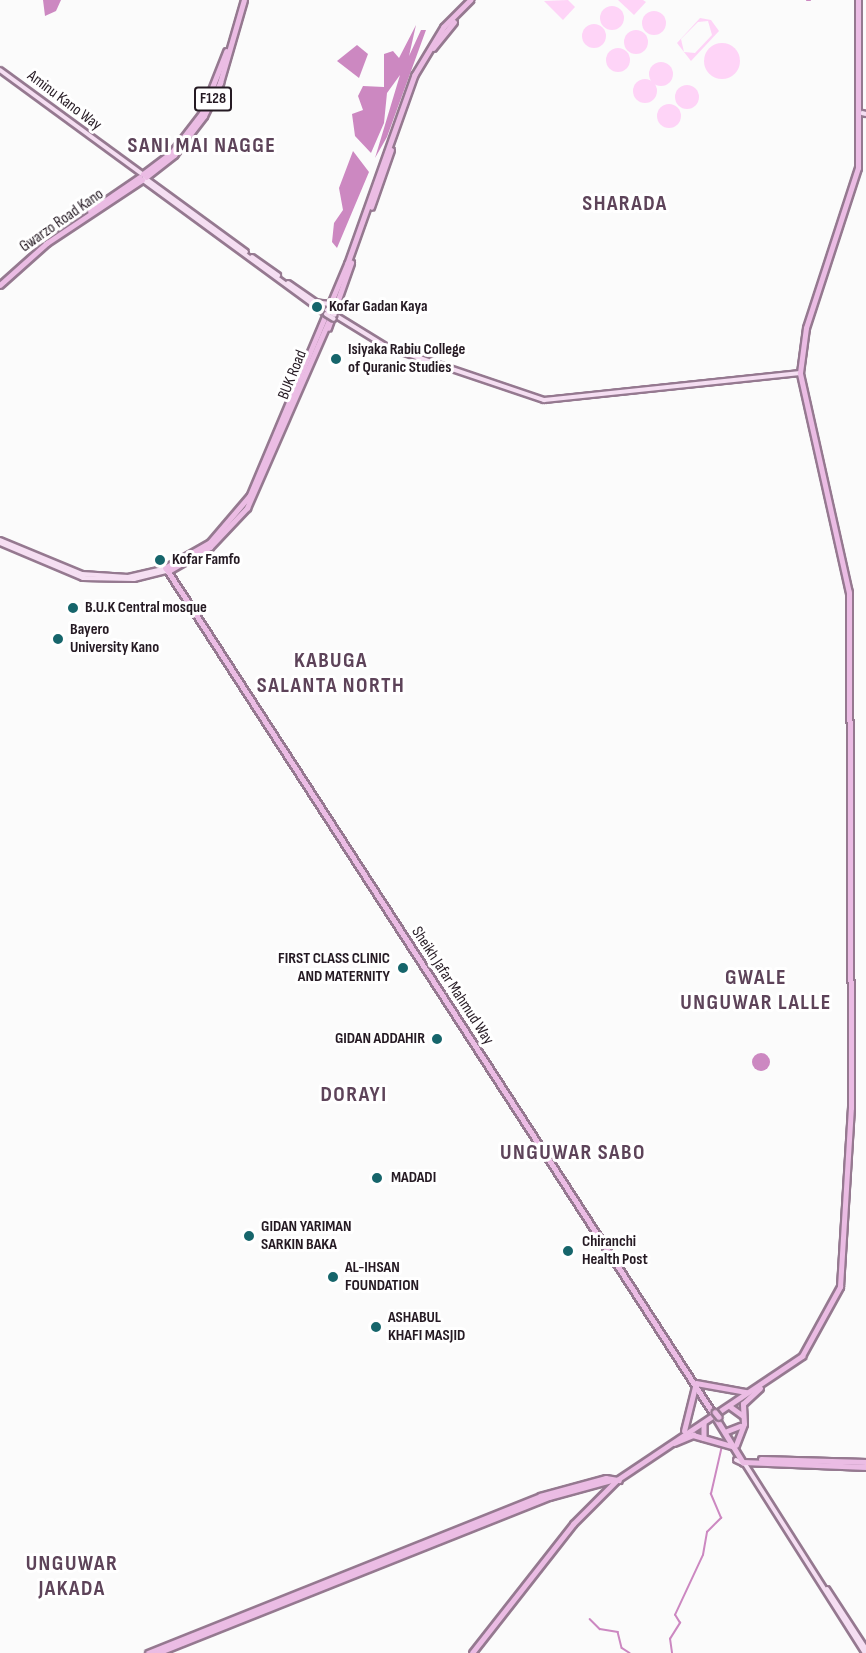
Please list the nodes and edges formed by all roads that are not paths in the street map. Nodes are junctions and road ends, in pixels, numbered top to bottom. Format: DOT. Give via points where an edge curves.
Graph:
graph roads {
  1 [pos="242,0"];
  2 [pos="473,0"];
  3 [pos="859,0"];
  4 [pos="0,71"];
  5 [pos="864,113"];
  6 [pos="143,177"];
  7 [pos="350,263"];
  8 [pos="0,284"];
  9 [pos="314,303"];
  10 [pos="330,304"];
  11 [pos="326,314"];
  12 [pos="334,317"];
  13 [pos="307,369"];
  14 [pos="801,376"];
  15 [pos="0,542"];
  16 [pos="168,569"];
  17 [pos="696,1384"];
  18 [pos="759,1387"];
  19 [pos="705,1398"];
  20 [pos="730,1406"];
  21 [pos="704,1423"];
  22 [pos="726,1431"];
  23 [pos="674,1442"];
  24 [pos="735,1446"];
  25 [pos="743,1460"];
  26 [pos="866,1462"];
  27 [pos="866,1467"];
  28 [pos="616,1480"];
  29 [pos="413,1549"];
  30 [pos="866,1649"];
  31 [pos="148,1653"];
  32 [pos="157,1653"];
  33 [pos="473,1653"];
  34 [pos="865,1653"];
  1 -- 6 [label="main road, F128" via="220,83 204,116 174,155"];
  2 -- 7 [label="main road, BUK Road" via="444,27 415,75"];
  3 -- 5 [label="main road"];
  4 -- 6 [label="main road, Aminu Kano Way"];
  5 -- 14 [label="main road" via="854,190 806,328"];
  6 -- 8 [label="main road, F128" via="46,240"];
  6 -- 9 [label="main road, Aminu Kano Way"];
  7 -- 10 [label="main road"];
  7 -- 12 [label="main road"];
  7 -- 13 [label="main road, BUK Road"];
  9 -- 10 [label="main road"];
  9 -- 11 [label="main road, Aminu Kano Way"];
  10 -- 11 [label="main road"];
  11 -- 12 [label="main road, Aminu Kano Way, bridge"];
  11 -- 13 [label="main road"];
  12 -- 13 [label="main road"];
  12 -- 14 [label="main road, Aminu Kano Way" via="386,349 544,402"];
  13 -- 16 [label="main road, BUK Road" via="242,509 210,543"];
  14 -- 18 [label="main road" via="804,401 828,483 849,592 851,1108 840,1287 806,1351"];
  15 -- 16 [label="main road, BUK Road" via="83,578 134,579"];
  16 -- 17 [label="main road, Sheikh Jafar Mahmud Way"];
  17 -- 18 [label="main road" via="738,1394"];
  17 -- 19 [label="main road, Sheikh Jafar Mahmud Way"];
  17 -- 23 [label="main road" via="688,1427"];
  18 -- 20 [label="main road"];
  18 -- 24 [label="main road" via="743,1404 744,1424"];
  19 -- 20 [label="main road" via="712,1389 722,1388"];
  19 -- 21 [label="main road" via="695,1400 689,1410 693,1419"];
  19 -- 22 [label="main road, Sheikh Jafar Mahmud Way, bridge"];
  20 -- 21 [label="main road"];
  20 -- 22 [label="main road" via="740,1411 742,1422"];
  21 -- 22 [label="main road" via="702,1434 710,1441 719,1440"];
  21 -- 23 [label="main road"];
  22 -- 24 [label="main road, Sheikh Jafar Mahmud Way"];
  23 -- 24 [label="main road" via="693,1435"];
  23 -- 28 [label="main road"];
  24 -- 25 [label="main road, Sheikh Jafar Mahmud Way"];
  25 -- 26 [label="main road"];
  25 -- 27 [label="main road"];
  25 -- 30 [label="main road"];
  25 -- 34 [label="main road"];
  28 -- 29 [label="main road" via="552,1492"];
  28 -- 33 [label="main road" via="573,1524"];
  29 -- 31 [label="main road"];
  29 -- 32 [label="main road"];
}
